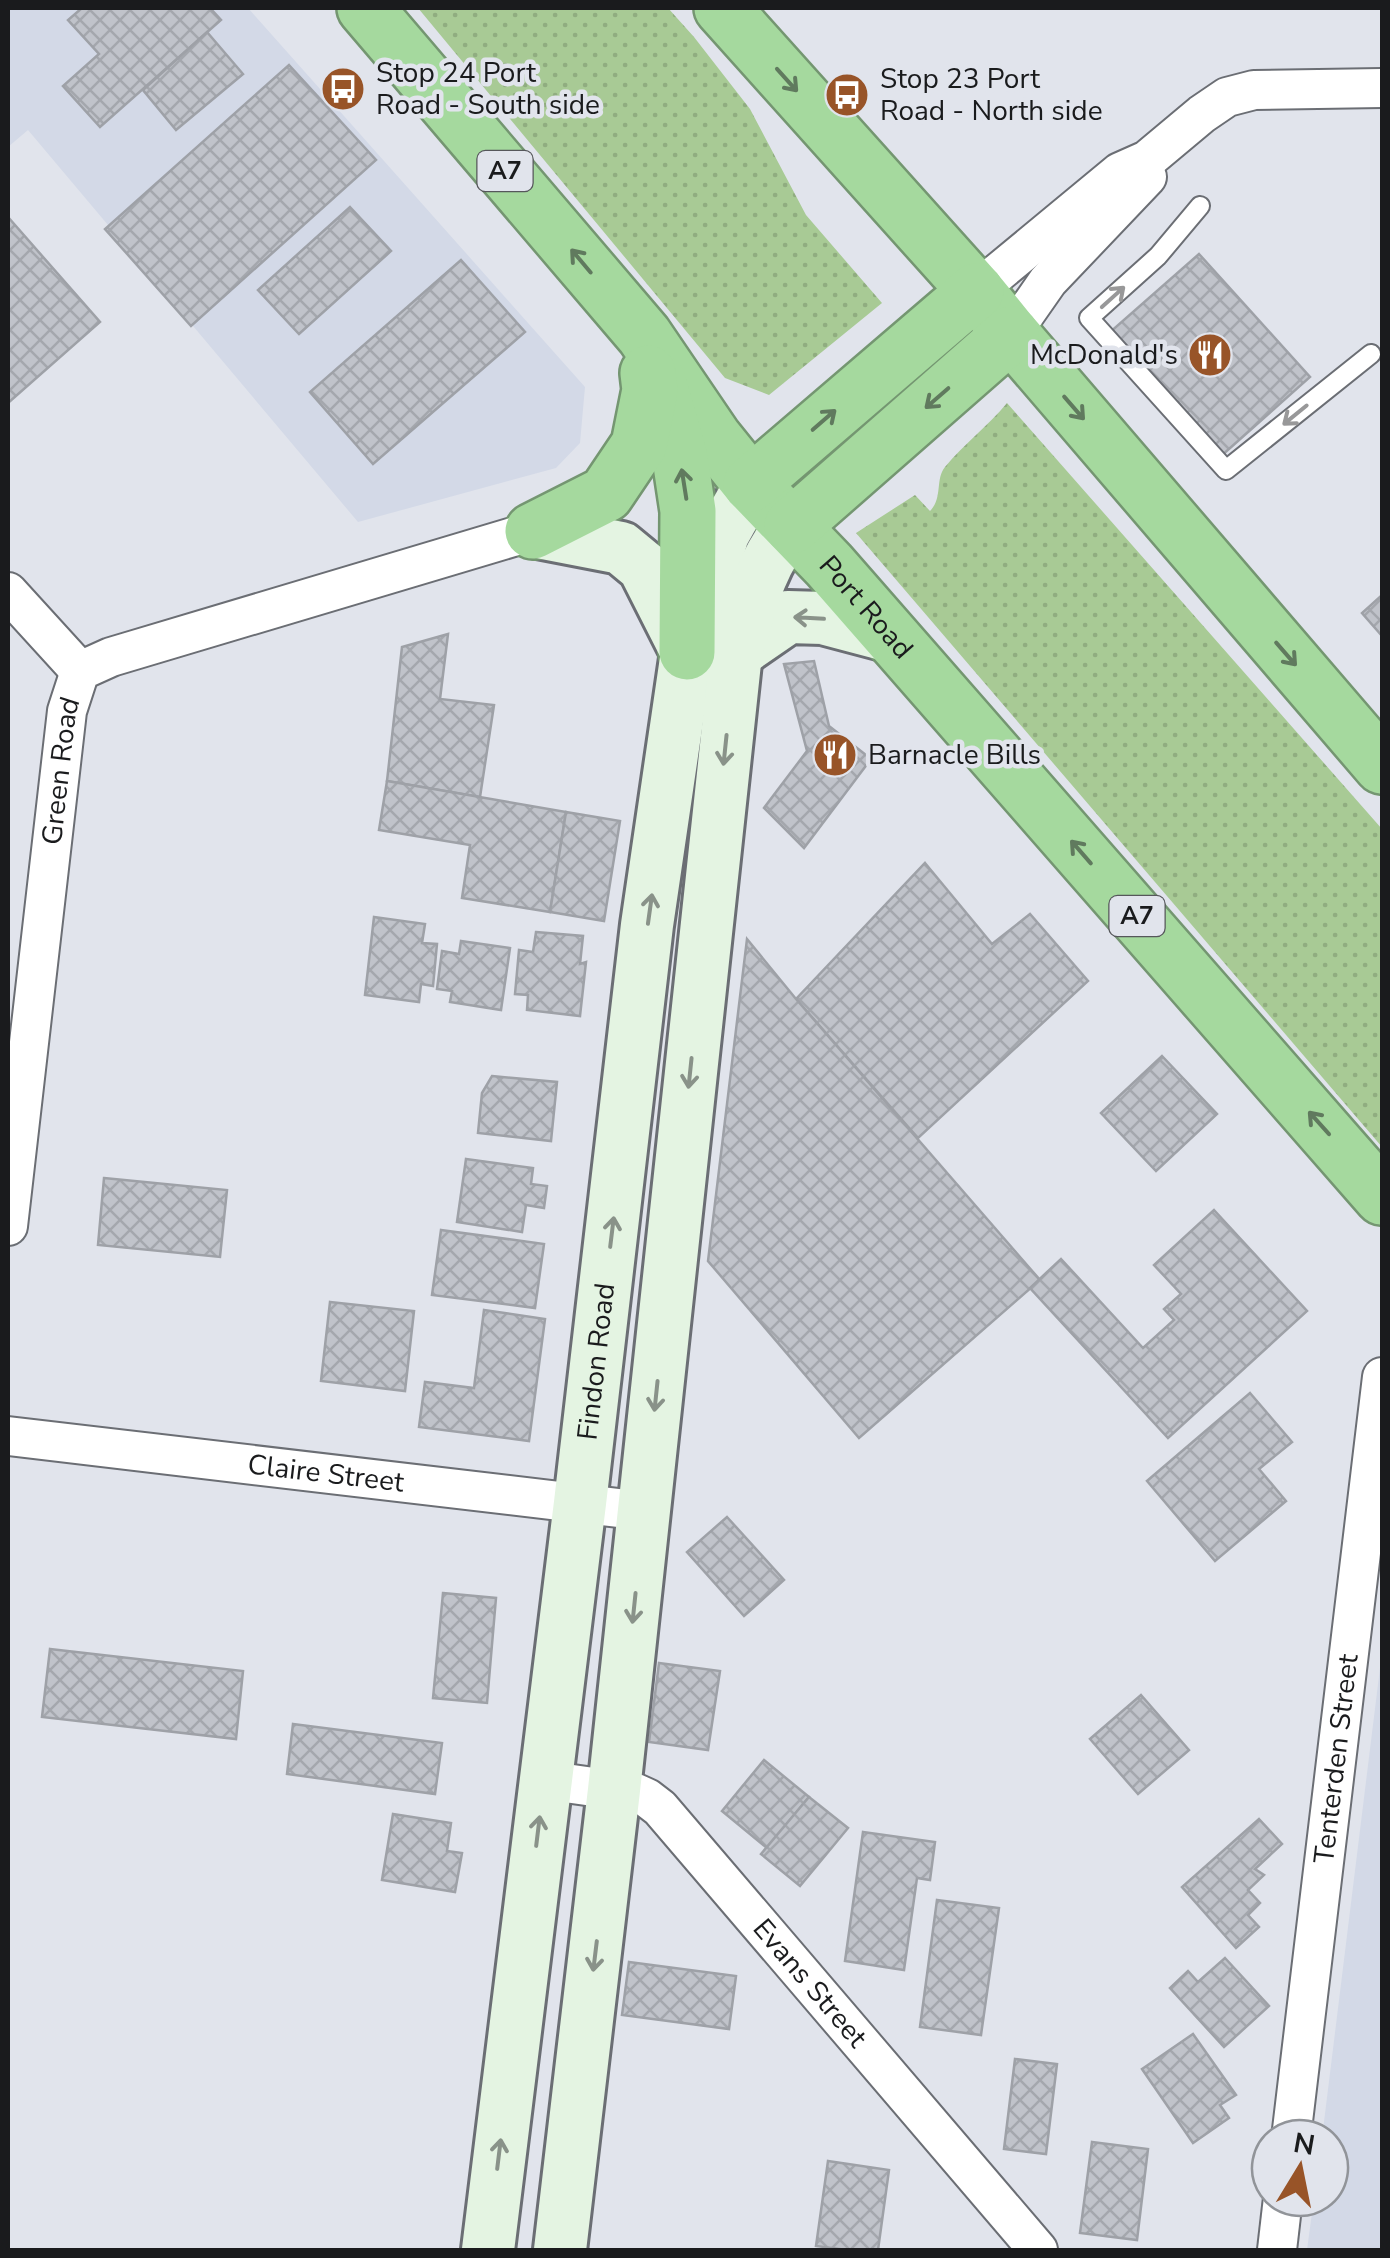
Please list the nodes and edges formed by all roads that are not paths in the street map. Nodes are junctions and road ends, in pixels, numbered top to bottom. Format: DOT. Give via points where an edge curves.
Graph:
graph roads {
  1 [pos="365,8"];
  2 [pos="722,8"];
  3 [pos="1382,88"];
  4 [pos="1147,160"];
  5 [pos="1200,206"];
  6 [pos="976,291"];
  7 [pos="1011,334"];
  8 [pos="644,335"];
  9 [pos="1370,354"];
  10 [pos="751,484"];
  11 [pos="792,526"];
  12 [pos="533,531"];
  13 [pos="8,592"];
  14 [pos="891,636"];
  15 [pos="711,652"];
  16 [pos="80,671"];
  17 [pos="1382,766"];
  18 [pos="1382,1196"];
  19 [pos="8,1226"];
  20 [pos="1382,1377"];
  21 [pos="8,1436"];
  22 [pos="580,1503"];
  23 [pos="644,1511"];
  24 [pos="544,1780"];
  25 [pos="614,1790"];
  26 [pos="1292,2118"];
  27 [pos="1281,2218"];
  28 [pos="488,2250"];
  29 [pos="560,2250"];
  30 [pos="1038,2250"];
  31 [pos="1277,2250"];
  8 -- 1 [label="highway, Port Road / A7, one-way"];
  2 -- 6 [label="highway, one-way"];
  3 -- 4 [label="street" via="1254,90 1227,97"];
  4 -- 6 [label="street" via="1120,172"];
  4 -- 7 [label="street" via="1147,177 1048,281"];
  9 -- 5 [label="lane, one-way" via="1226,470 1089,318 1158,256"];
  6 -- 7 [label="highway"];
  10 -- 6 [label="highway, one-way"];
  7 -- 11 [label="highway, one-way"];
  7 -- 17 [label="highway, one-way"];
  8 -- 10 [label="highway, Port Road / A7"];
  8 -- 12 [label="highway" via="650,390 638,445 606,494"];
  15 -- 8 [label="highway, one-way" via="680,458"];
  10 -- 11 [label="highway, Port Road / A7"];
  10 -- 15 [label="main road, Findon Road" via="723,534"];
  11 -- 14 [label="highway, Port Road / A7"];
  11 -- 15 [label="main road, Findon Road"];
  12 -- 15 [label="main road" via="621,548"];
  12 -- 16 [label="street, Green Road"];
  13 -- 16 [label="street"];
  14 -- 15 [label="main road, one-way" via="822,618 788,617"];
  18 -- 14 [label="highway, Port Road / A7, one-way"];
  22 -- 15 [label="main road, Findon Road, one-way" via="647,925"];
  15 -- 23 [label="main road, Findon Road, one-way"];
  16 -- 19 [label="street, Green Road" via="67,711"];
  20 -- 26 [label="street, Tenterden Street"];
  21 -- 22 [label="street, Claire Street"];
  22 -- 23 [label="street, Claire Street"];
  22 -- 24 [label="main road, Findon Road"];
  23 -- 25 [label="main road, Findon Road, one-way"];
  24 -- 25 [label="street, Evans Street"];
  28 -- 24 [label="main road, Findon Road, one-way"];
  25 -- 29 [label="main road, Findon Road, one-way"];
  25 -- 30 [label="street, Evans Street" via="660,1808"];
  27 -- 31 [label="street"];
}
